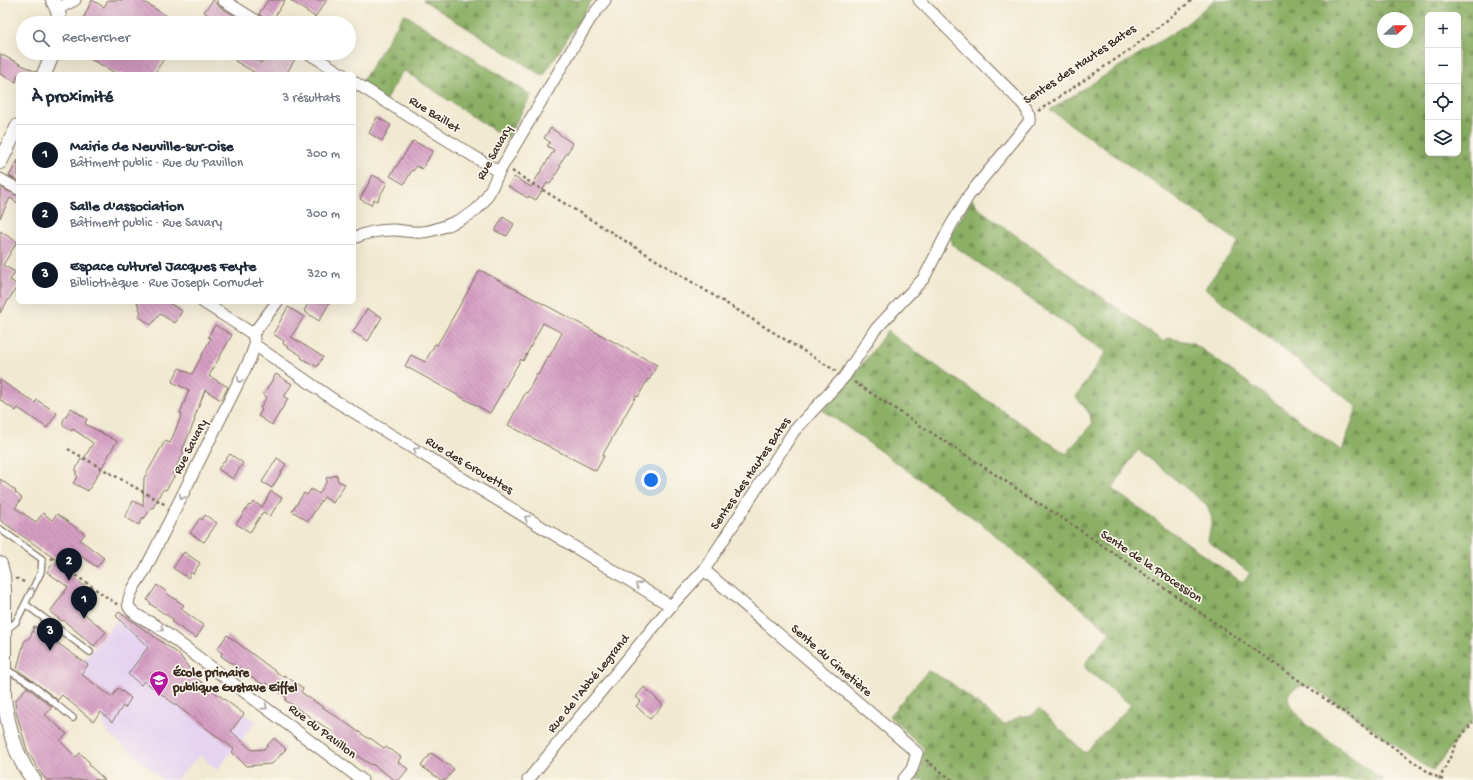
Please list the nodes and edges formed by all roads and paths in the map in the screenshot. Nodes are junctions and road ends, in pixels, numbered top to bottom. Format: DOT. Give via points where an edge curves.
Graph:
graph roads {
  1 [pos="75,0"];
  2 [pos="223,0"];
  3 [pos="605,0"];
  4 [pos="919,0"];
  5 [pos="1192,0"];
  6 [pos="55,4"];
  7 [pos="58,16"];
  8 [pos="249,16"];
  9 [pos="50,60"];
  10 [pos="319,60"];
  11 [pos="45,72"];
  12 [pos="339,72"];
  13 [pos="356,83"];
  14 [pos="1029,114"];
  15 [pos="16,130"];
  16 [pos="0,162"];
  17 [pos="501,168"];
  18 [pos="0,179"];
  19 [pos="16,188"];
  20 [pos="356,237"];
  21 [pos="206,304"];
  22 [pos="276,304"];
  23 [pos="254,339"];
  24 [pos="845,376"];
  25 [pos="68,449"];
  26 [pos="168,506"];
  27 [pos="0,529"];
  28 [pos="42,559"];
  29 [pos="0,564"];
  30 [pos="704,570"];
  31 [pos="25,604"];
  32 [pos="671,606"];
  33 [pos="125,607"];
  34 [pos="3,633"];
  35 [pos="90,652"];
  36 [pos="4,667"];
  37 [pos="73,718"];
  38 [pos="1473,722"];
  39 [pos="917,754"];
  40 [pos="1441,779"];
  41 [pos="34,780"];
  42 [pos="362,780"];
  43 [pos="528,780"];
  44 [pos="903,780"];
  45 [pos="952,780"];
  1 -- 6 [label="street"];
  2 -- 8 [label="street"];
  3 -- 17 [label="street, Rue Savary" via="590,19"];
  4 -- 14 [label="street" via="1022,102"];
  5 -- 14 [label="path, Sentes des Hautes Bates" via="1131,49 1037,112"];
  6 -- 7 [label="street"];
  9 -- 11 [label="street"];
  10 -- 12 [label="street"];
  13 -- 17 [label="street, Rue Baillet"];
  14 -- 24 [label="street, Sentes des Hautes Bates" via="1026,126 964,203 924,278 874,331"];
  15 -- 16 [label="street"];
  17 -- 20 [label="street, Rue Savary" via="477,209 449,224 422,232 392,230"];
  17 -- 24 [label="path, Sente de la Procession"];
  18 -- 19 [label="street"];
  21 -- 23 [label="street, Rue des Grouettes"];
  22 -- 23 [label="street, Rue Savary"];
  32 -- 23 [label="street, Rue des Grouettes, one-way" via="334,400"];
  23 -- 33 [label="street, Rue Savary, one-way" via="250,359"];
  24 -- 30 [label="street, Sentes des Hautes Bates" via="794,432"];
  24 -- 40 [label="path, Sente de la Procession" via="1080,530"];
  25 -- 26 [label="path"];
  27 -- 28 [label="lane"];
  31 -- 28 [label="lane, one-way" via="41,572"];
  28 -- 33 [label="path" via="49,557"];
  29 -- 34 [label="street" via="4,591"];
  30 -- 32 [label="street, Sentes des Hautes Bates"];
  30 -- 39 [label="street, Sente du Cimetière"];
  31 -- 34 [label="lane" via="16,622"];
  31 -- 35 [label="lane"];
  32 -- 43 [label="street, Rue de l'Abbé Legrand"];
  33 -- 42 [label="street, Rue du Pavillon, one-way" via="162,630"];
  34 -- 36 [label="street"];
  36 -- 37 [label="lane" via="31,684"];
  36 -- 41 [label="street" via="7,719 26,772"];
  38 -- 40 [label="path" via="1459,739"];
  39 -- 44 [label="street" via="912,769"];
  39 -- 45 [label="path"];
}
